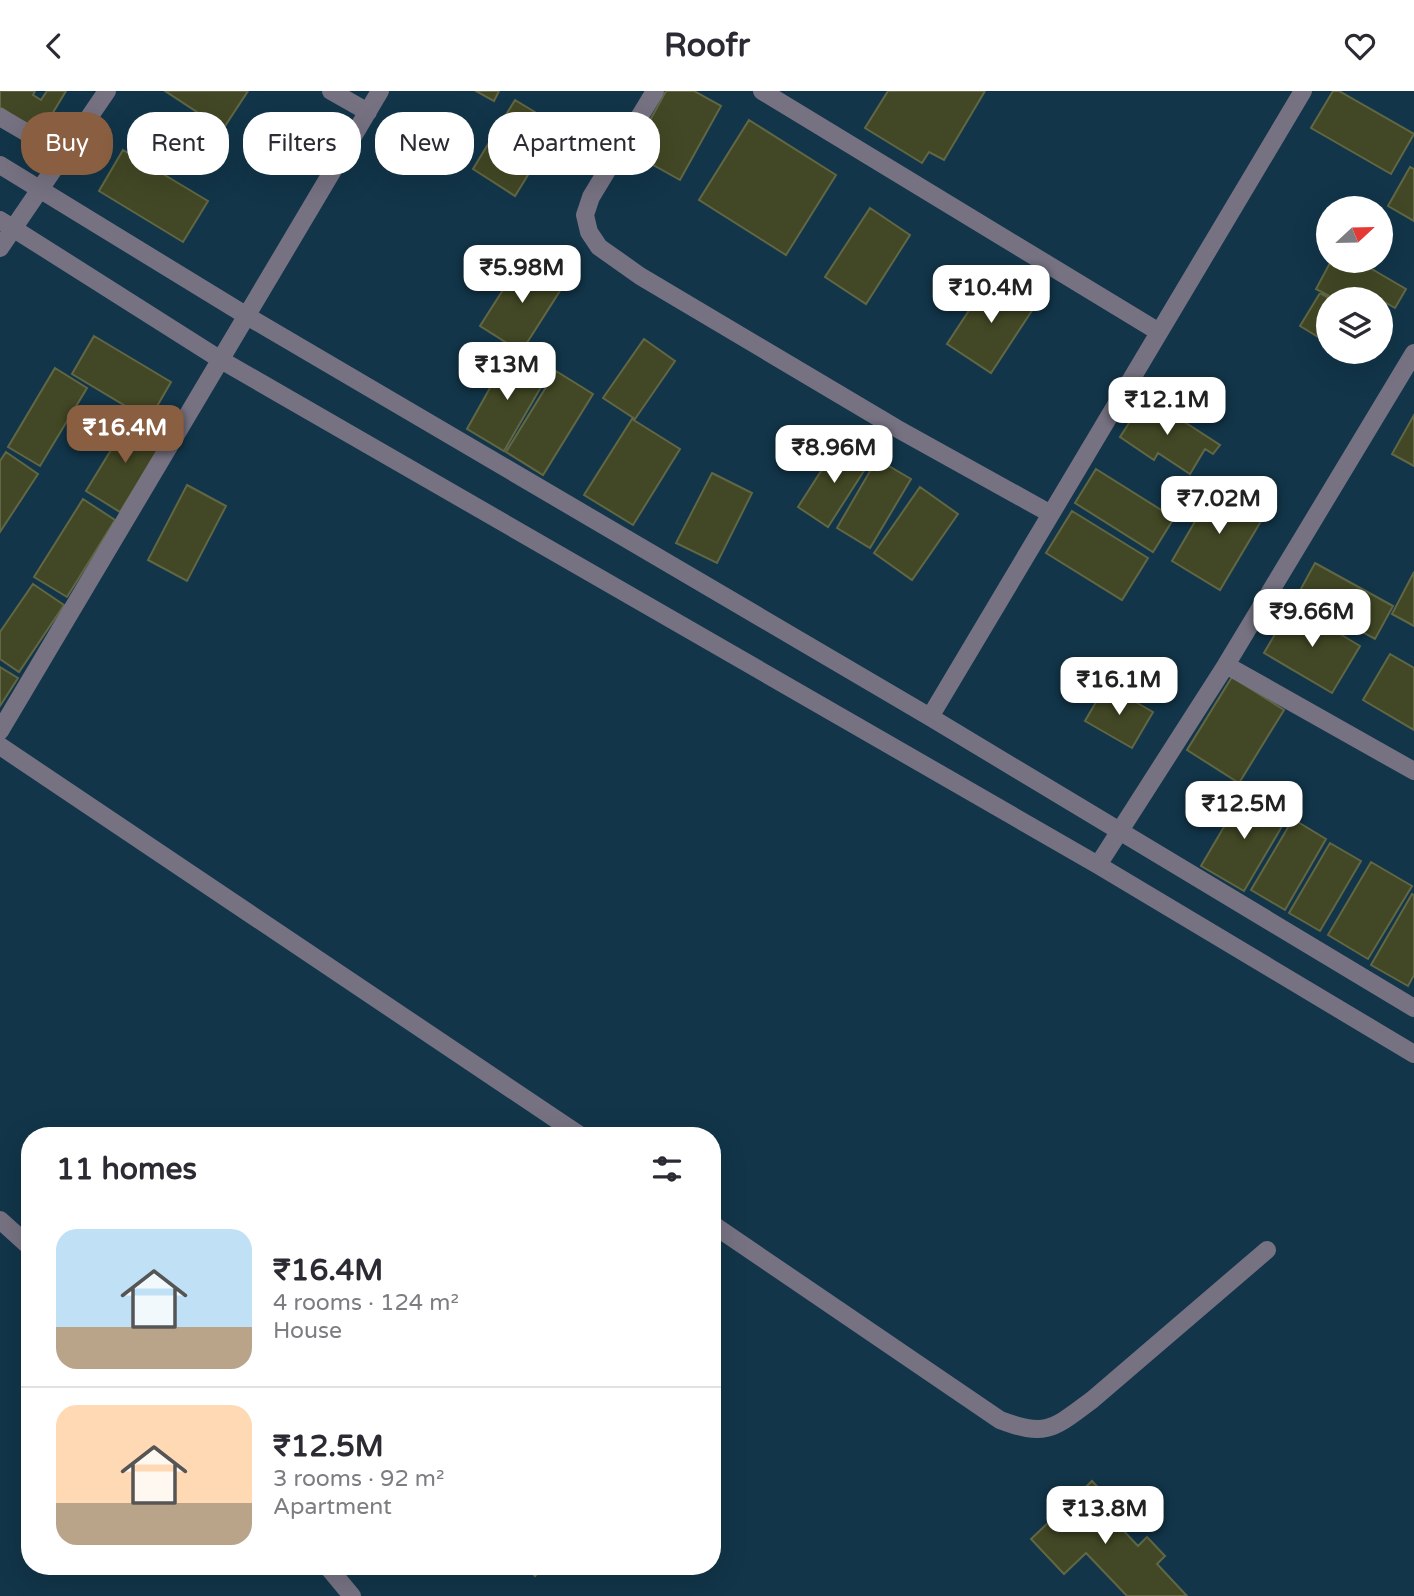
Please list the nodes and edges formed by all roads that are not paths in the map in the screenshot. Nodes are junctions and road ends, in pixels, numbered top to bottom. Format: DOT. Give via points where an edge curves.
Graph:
graph roads {
  1 [pos="107,91"];
  2 [pos="331,91"];
  3 [pos="380,91"];
  4 [pos="655,91"];
  5 [pos="762,91"];
  6 [pos="1303,91"];
  7 [pos="93,112"];
  8 [pos="368,112"];
  9 [pos="0,117"];
  10 [pos="21,129"];
  11 [pos="0,165"];
  12 [pos="51,175"];
  13 [pos="40,190"];
  14 [pos="7,223"];
  15 [pos="0,248"];
  16 [pos="247,316"];
  17 [pos="1159,332"];
  18 [pos="1414,353"];
  19 [pos="221,360"];
  20 [pos="1051,514"];
  21 [pos="1226,664"];
  22 [pos="930,717"];
  23 [pos="0,731"];
  24 [pos="0,746"];
  25 [pos="1414,771"];
  26 [pos="1121,831"];
  27 [pos="1098,865"];
  28 [pos="1414,1008"];
  29 [pos="1414,1054"];
  30 [pos="568,1127"];
  31 [pos="0,1220"];
  32 [pos="721,1230"];
  33 [pos="21,1240"];
  34 [pos="1267,1250"];
  35 [pos="334,1575"];
  36 [pos="352,1596"];
  1 -- 7 [label="street"];
  2 -- 8 [label="street"];
  3 -- 8 [label="street"];
  4 -- 20 [label="street" via="588,206 589,232 599,247 770,354"];
  5 -- 17 [label="street"];
  6 -- 17 [label="street"];
  8 -- 16 [label="street"];
  9 -- 10 [label="street"];
  11 -- 13 [label="street"];
  12 -- 13 [label="street"];
  13 -- 14 [label="street"];
  13 -- 16 [label="street"];
  14 -- 15 [label="street"];
  14 -- 19 [label="street"];
  16 -- 19 [label="street"];
  16 -- 22 [label="street"];
  17 -- 20 [label="street"];
  18 -- 21 [label="street"];
  19 -- 23 [label="street"];
  19 -- 27 [label="street"];
  20 -- 22 [label="street"];
  21 -- 25 [label="street"];
  21 -- 26 [label="street"];
  22 -- 26 [label="street"];
  24 -- 30 [label="street"];
  26 -- 27 [label="street"];
  26 -- 28 [label="street"];
  27 -- 29 [label="street"];
  31 -- 33 [label="street"];
  32 -- 34 [label="street" via="1000,1420 1025,1430 1045,1430 1083,1407"];
  35 -- 36 [label="street"];
}
